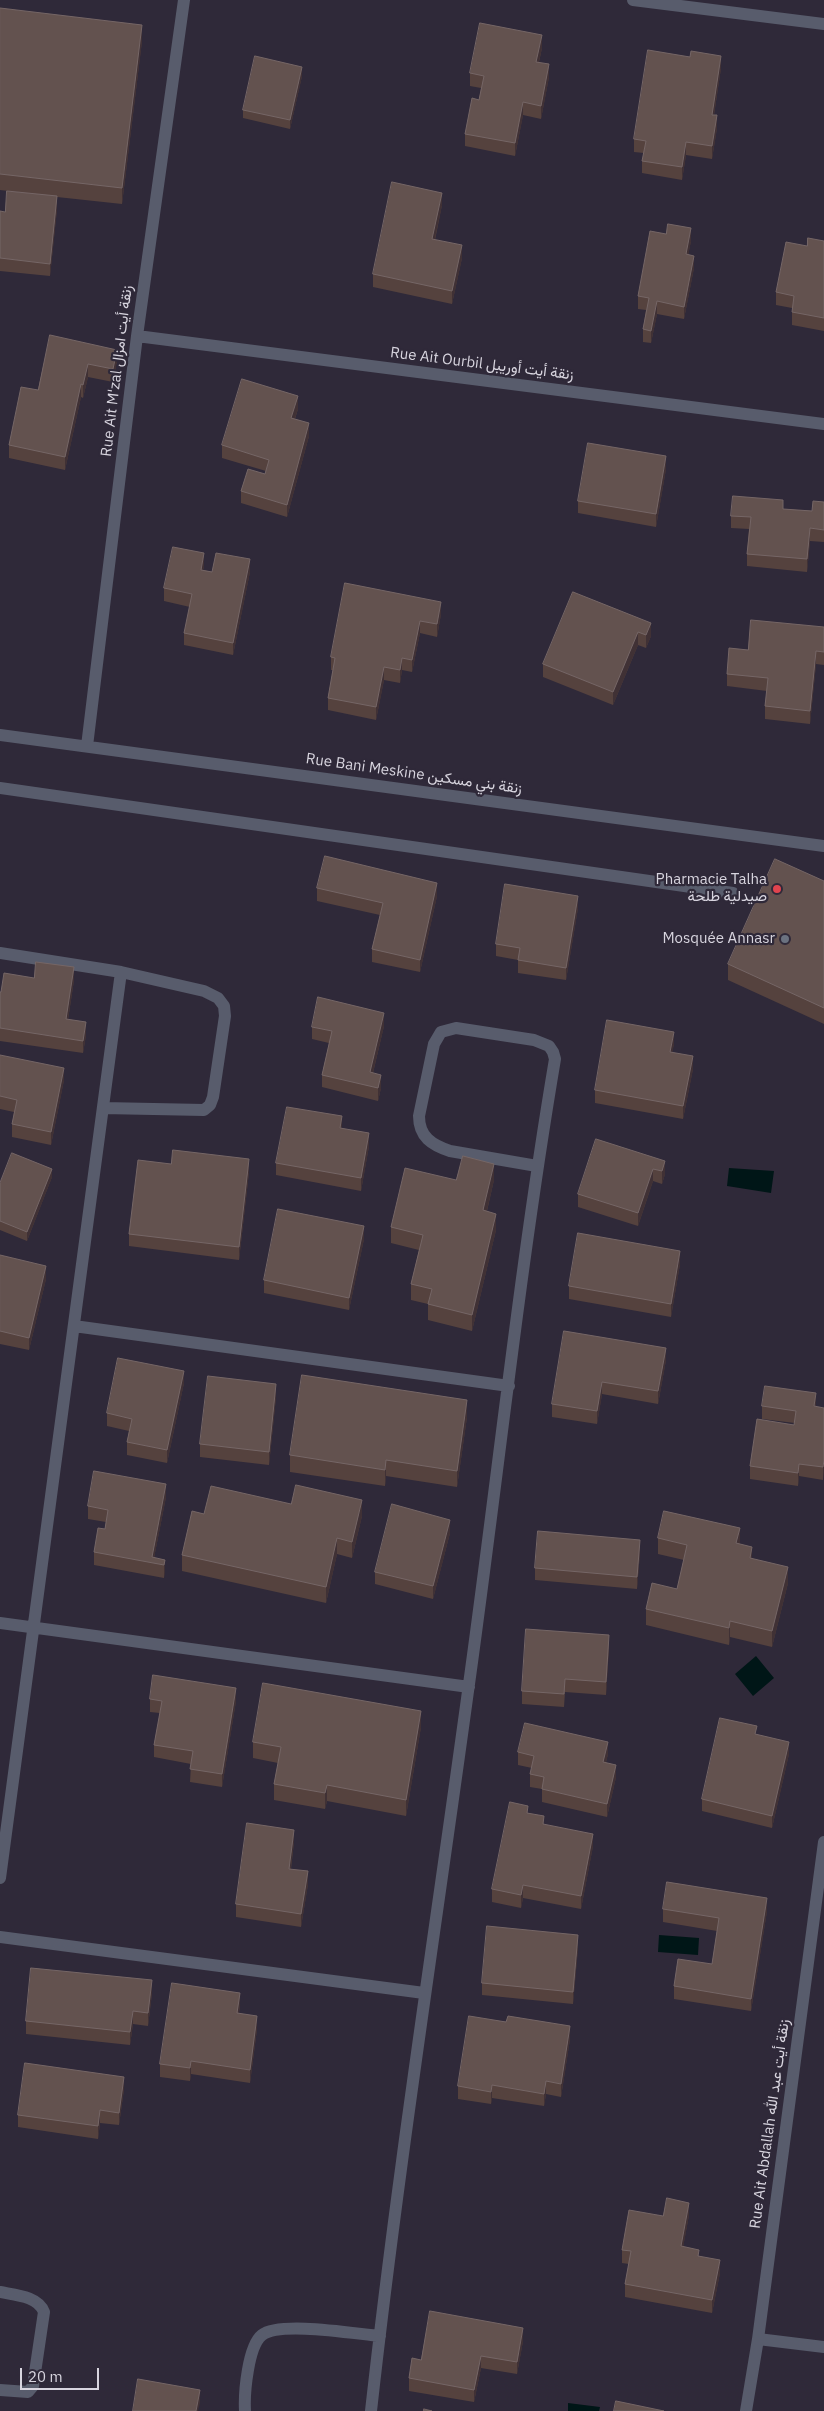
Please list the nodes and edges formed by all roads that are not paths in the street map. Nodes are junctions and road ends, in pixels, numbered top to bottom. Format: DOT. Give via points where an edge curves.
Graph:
graph roads {
  1 [pos="184,0"];
  2 [pos="633,0"];
  3 [pos="824,24"];
  4 [pos="137,336"];
  5 [pos="824,424"];
  6 [pos="0,735"];
  7 [pos="87,746"];
  8 [pos="0,788"];
  9 [pos="824,846"];
  10 [pos="733,893"];
  11 [pos="0,953"];
  12 [pos="121,972"];
  13 [pos="103,1108"];
  14 [pos="537,1166"];
  15 [pos="74,1326"];
  16 [pos="509,1386"];
  17 [pos="0,1623"];
  18 [pos="32,1626"];
  19 [pos="469,1687"];
  20 [pos="824,1842"];
  21 [pos="0,1878"];
  22 [pos="0,1937"];
  23 [pos="424,1994"];
  24 [pos="0,2292"];
  25 [pos="380,2336"];
  26 [pos="758,2339"];
  27 [pos="824,2348"];
  28 [pos="0,2390"];
  29 [pos="245,2411"];
  30 [pos="371,2411"];
  31 [pos="746,2411"];
  1 -- 4 [label="street, Rue Ait M'zal زنقة أيت امزال"];
  2 -- 3 [label="street"];
  4 -- 5 [label="street, Rue Ait Ourbil زنقة أيت أوريبل"];
  4 -- 7 [label="street, Rue Ait M'zal زنقة أيت امزال"];
  6 -- 7 [label="street, Rue Bani Meskine زنقة بني مسكين"];
  7 -- 9 [label="street, Rue Bani Meskine زنقة بني مسكين"];
  8 -- 10 [label="street"];
  11 -- 12 [label="street"];
  12 -- 13 [label="street"];
  12 -- 13 [label="street" via="204,991 218,998 224,1006 225,1016 213,1097 204,1110"];
  13 -- 15 [label="street"];
  14 -- 14 [label="street" via="554,1052 543,1042 534,1040 456,1028 441,1032 434,1044 419,1116 423,1135 450,1150"];
  14 -- 16 [label="street"];
  15 -- 16 [label="street"];
  15 -- 18 [label="street"];
  16 -- 19 [label="street"];
  17 -- 18 [label="street"];
  18 -- 19 [label="street"];
  18 -- 21 [label="street"];
  19 -- 23 [label="street"];
  20 -- 26 [label="street, Rue Ait Abdallah زنقة أيت عبد الله"];
  22 -- 23 [label="street"];
  23 -- 25 [label="street"];
  24 -- 28 [label="street" via="35,2301 44,2312 33,2386 28,2392"];
  25 -- 29 [label="street" via="287,2328 263,2334 251,2354"];
  25 -- 30 [label="street"];
  26 -- 27 [label="street"];
  26 -- 31 [label="street, Rue Ait Abdallah زنقة أيت عبد الله"];
}
